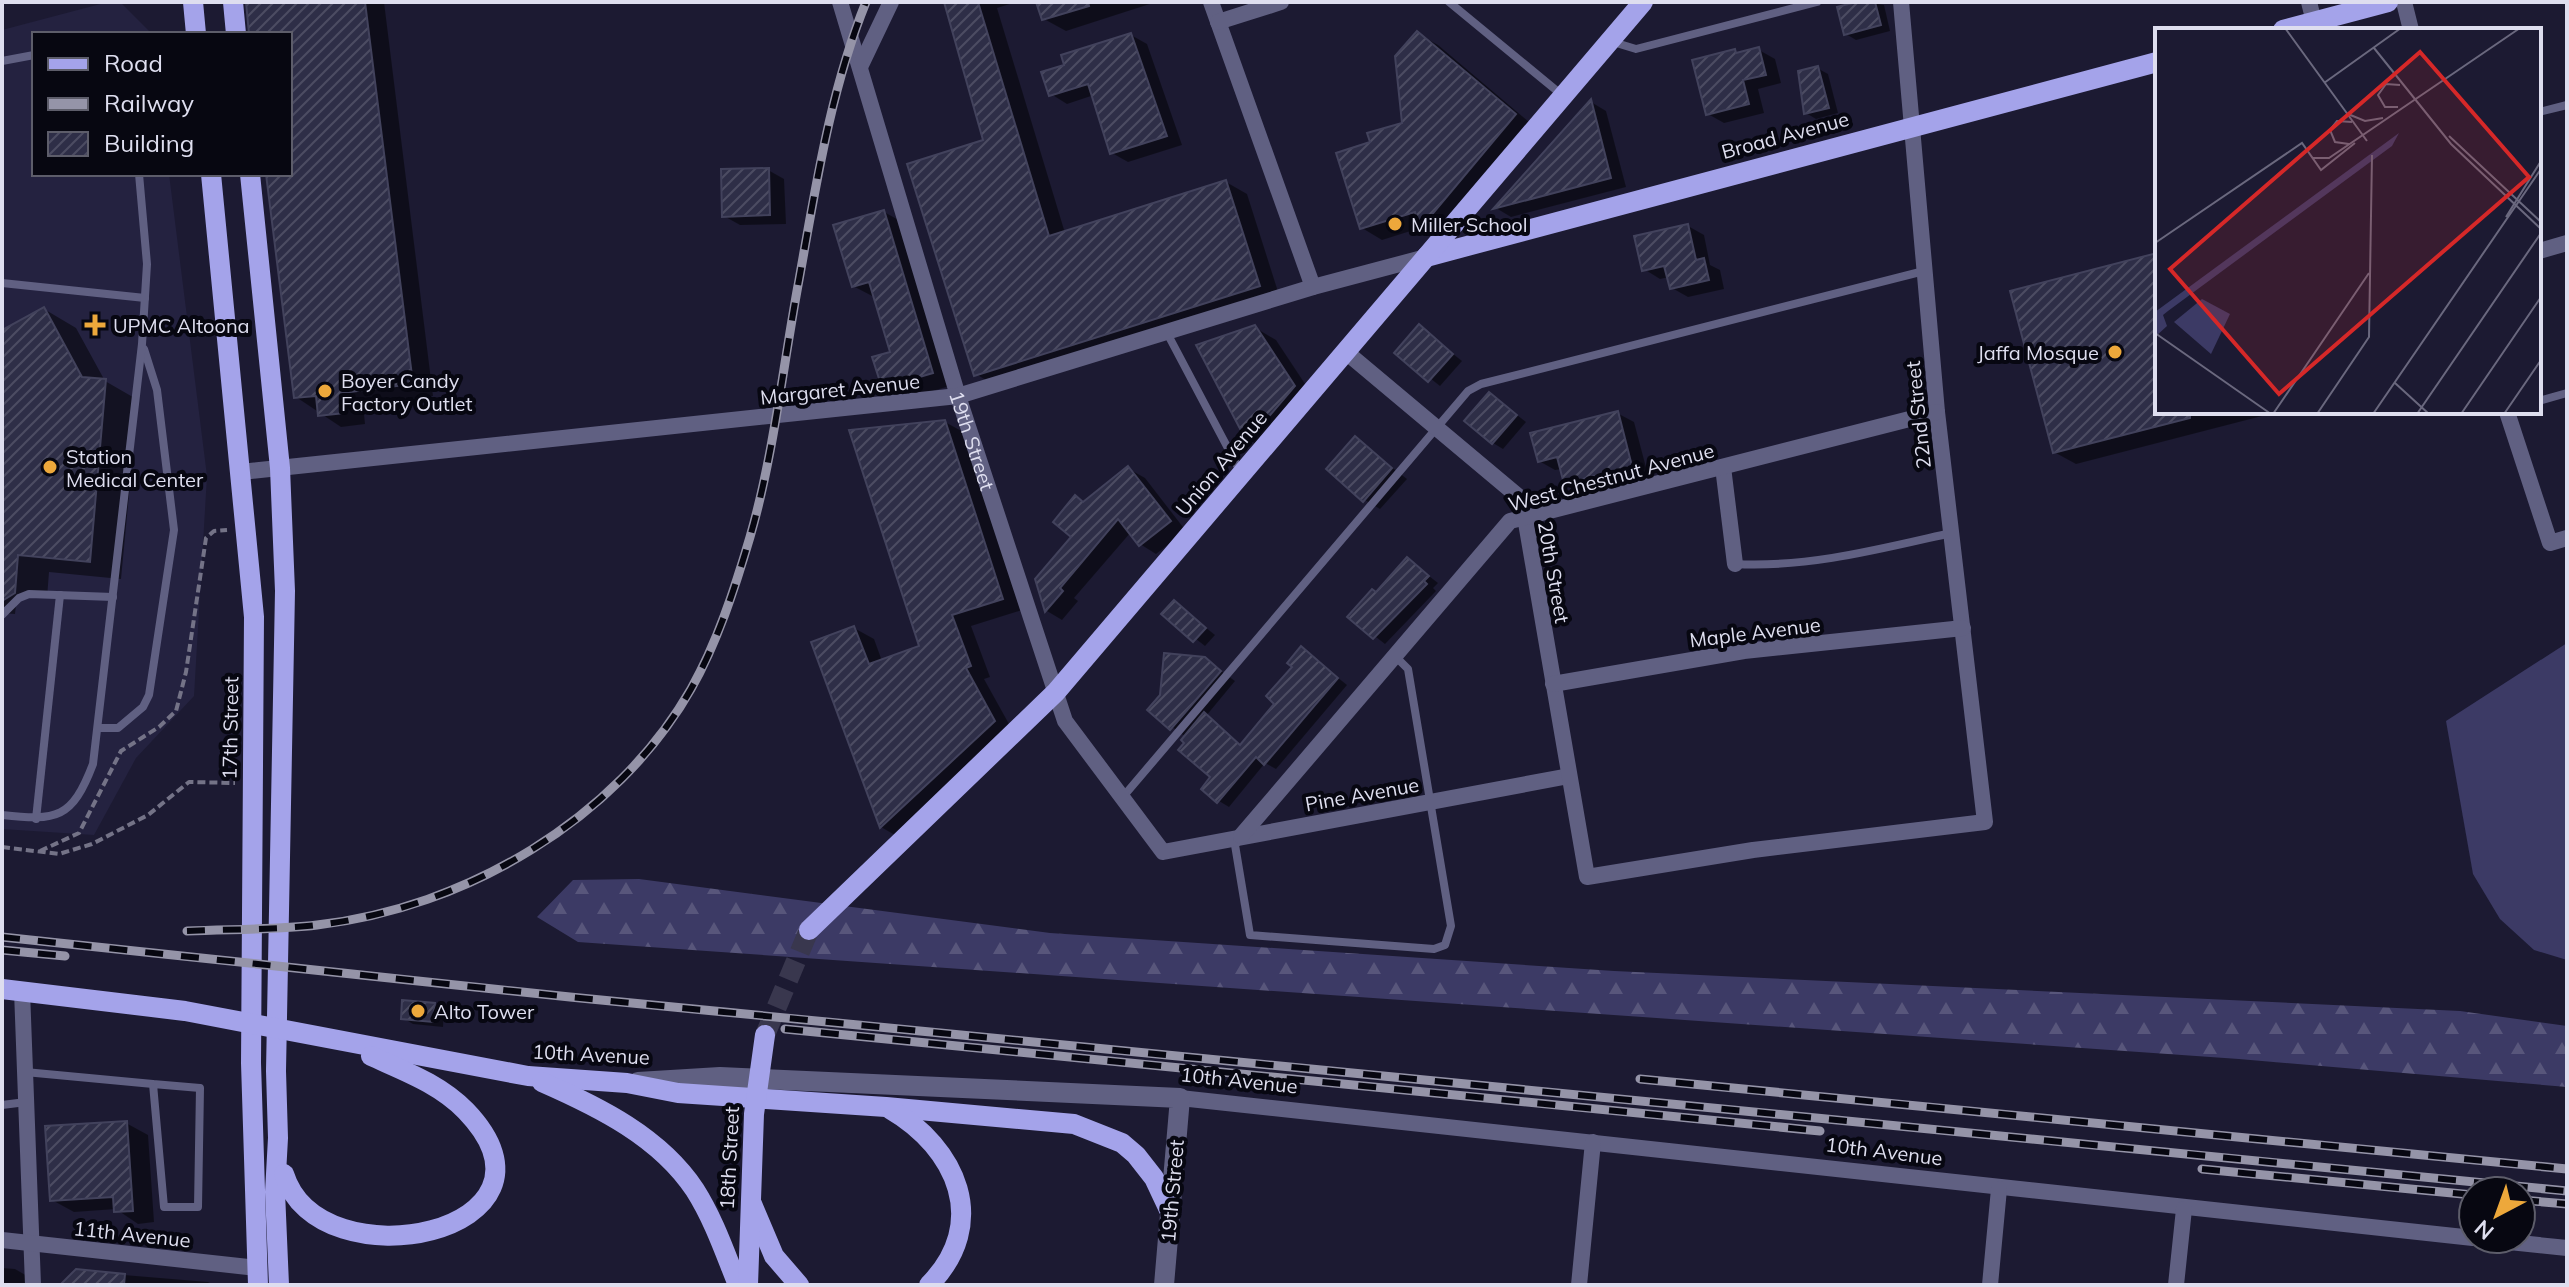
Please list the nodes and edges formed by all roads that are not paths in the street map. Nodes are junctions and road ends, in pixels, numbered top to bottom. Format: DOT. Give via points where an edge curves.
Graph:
graph roads {
  1 [pos="193,2"];
  2 [pos="233,2"];
  3 [pos="840,2"];
  4 [pos="891,2"];
  5 [pos="1211,2"];
  6 [pos="1281,2"];
  7 [pos="1449,2"];
  8 [pos="1643,2"];
  9 [pos="1817,2"];
  10 [pos="1901,2"];
  11 [pos="2388,2"];
  12 [pos="2404,2"];
  13 [pos="2312,12"];
  14 [pos="1218,22"];
  15 [pos="2286,28"];
  16 [pos="2410,28"];
  17 [pos="196,32"];
  18 [pos="236,32"];
  19 [pos="1610,41"];
  20 [pos="32,55"];
  21 [pos="2,61"];
  22 [pos="2155,63"];
  23 [pos="860,67"];
  24 [pos="1563,96"];
  25 [pos="2567,105"];
  26 [pos="2541,112"];
  27 [pos="1910,126"];
  28 [pos="139,176"];
  29 [pos="211,176"];
  30 [pos="250,176"];
  31 [pos="2567,243"];
  32 [pos="2541,250"];
  33 [pos="1426,257"];
  34 [pos="1924,271"];
  35 [pos="2,283"];
  36 [pos="1313,287"];
  37 [pos="145,298"];
  38 [pos="1166,331"];
  39 [pos="142,344"];
  40 [pos="1346,352"];
  41 [pos="2567,393"];
  42 [pos="958,396"];
  43 [pos="2541,400"];
  44 [pos="1937,412"];
  45 [pos="2508,414"];
  46 [pos="1436,428"];
  47 [pos="1723,467"];
  48 [pos="280,468"];
  49 [pos="241,472"];
  50 [pos="1242,475"];
  51 [pos="1525,517"];
  52 [pos="1951,533"];
  53 [pos="2567,538"];
  54 [pos="1735,564"];
  55 [pos="60,595"];
  56 [pos="113,597"];
  57 [pos="2,615"];
  58 [pos="1963,628"];
  59 [pos="1395,656"];
  60 [pos="1553,684"];
  61 [pos="1056,692"];
  62 [pos="98,728"];
  63 [pos="1569,776"];
  64 [pos="1122,798"];
  65 [pos="1431,801"];
  66 [pos="2,815"];
  67 [pos="36,819"];
  68 [pos="1241,836"];
  69 [pos="1163,852"];
  70 [pos="1587,877"];
  71 [pos="809,930"];
  72 [pos="12,990"];
  73 [pos="765,1035"];
  74 [pos="344,1043"];
  75 [pos="25,1072"];
  76 [pos="528,1076"];
  77 [pos="153,1084"];
  78 [pos="720,1087"];
  79 [pos="1180,1098"];
  80 [pos="26,1102"];
  81 [pos="2,1105"];
  82 [pos="886,1107"];
  83 [pos="278,1138"];
  84 [pos="1593,1142"];
  85 [pos="1999,1189"];
  86 [pos="749,1197"];
  87 [pos="2184,1209"];
  88 [pos="1170,1212"];
  89 [pos="301,1227"];
  90 [pos="476,1231"];
  91 [pos="2457,1236"];
  92 [pos="2,1240"];
  93 [pos="31,1243"];
  94 [pos="2537,1245"];
  95 [pos="2567,1248"];
  96 [pos="258,1276"];
  97 [pos="33,1285"];
  98 [pos="279,1285"];
  99 [pos="738,1285"];
  100 [pos="748,1285"];
  101 [pos="799,1285"];
  102 [pos="929,1285"];
  103 [pos="1164,1285"];
  104 [pos="1579,1285"];
  105 [pos="1990,1285"];
  106 [pos="2176,1285"];
  1 -- 17 [label="main road"];
  2 -- 18 [label="main road"];
  3 -- 23 [label="street, 19th Street"];
  4 -- 23 [label="street"];
  5 -- 14 [label="street"];
  6 -- 14 [label="street"];
  7 -- 24 [label="lane"];
  8 -- 19 [label="main road, Union Avenue"];
  9 -- 19 [label="lane" via="1636,49"];
  10 -- 27 [label="street, 22nd Street"];
  11 -- 13 [label="main road"];
  12 -- 16 [label="street"];
  13 -- 15 [label="main road"];
  14 -- 36 [label="street"];
  19 -- 24 [label="main road, Union Avenue"];
  20 -- 21 [label="lane"];
  22 -- 27 [label="main road, Broad Avenue"];
  23 -- 42 [label="street, 19th Street"];
  24 -- 33 [label="main road, Union Avenue"];
  25 -- 26 [label="lane"];
  27 -- 33 [label="main road, Broad Avenue"];
  27 -- 34 [label="street, 22nd Street"];
  28 -- 37 [label="lane"];
  29 -- 49 [label="main road, 17th Street"];
  30 -- 48 [label="main road"];
  31 -- 32 [label="street"];
  33 -- 36 [label="street, Margaret Avenue"];
  33 -- 40 [label="main road, Union Avenue"];
  34 -- 44 [label="street, 22nd Street"];
  34 -- 46 [label="lane" via="1481,384 1468,391"];
  35 -- 37 [label="lane"];
  36 -- 38 [label="street, Margaret Avenue"];
  37 -- 39 [label="lane"];
  38 -- 42 [label="street, Margaret Avenue"];
  38 -- 50 [label="lane"];
  39 -- 56 [label="lane"];
  39 -- 62 [label="lane" via="157,390 174,530 149,695 118,728"];
  40 -- 46 [label="street, 20th Street"];
  40 -- 50 [label="main road, Union Avenue"];
  41 -- 43 [label="lane"];
  42 -- 48 [label="street, Margaret Avenue"];
  42 -- 61 [label="street, 19th Street"];
  44 -- 47 [label="street, West Chestnut Avenue"];
  44 -- 52 [label="street, 22nd Street"];
  45 -- 53 [label="street" via="2550,543"];
  46 -- 51 [label="street, 20th Street" via="1519,497"];
  46 -- 64 [label="lane"];
  47 -- 51 [label="street, West Chestnut Avenue"];
  47 -- 54 [label="street"];
  48 -- 49 [label="street, Margaret Avenue"];
  48 -- 83 [label="main road" via="285,677 278,837"];
  49 -- 96 [label="main road, 17th Street" via="254,617 251,1063"];
  50 -- 61 [label="main road, Union Avenue"];
  51 -- 59 [label="street, West Chestnut Avenue" via="1510,521"];
  51 -- 60 [label="street, 20th Street"];
  52 -- 54 [label="lane" via="1851,555"];
  52 -- 58 [label="street, 22nd Street"];
  55 -- 56 [label="lane"];
  55 -- 57 [label="lane" via="29,594"];
  55 -- 67 [label="lane"];
  56 -- 62 [label="lane"];
  58 -- 60 [label="street, Maple Avenue" via="1744,651"];
  58 -- 70 [label="street, 22nd Street" via="1985,822 1753,850"];
  59 -- 65 [label="lane" via="1408,669"];
  59 -- 68 [label="street, West Chestnut Avenue"];
  60 -- 63 [label="street, 20th Street"];
  61 -- 64 [label="street, 19th Street" via="1065,721"];
  61 -- 71 [label="main road, Union Avenue"];
  62 -- 67 [label="lane" via="82,793 68,809"];
  63 -- 65 [label="street, Pine Avenue"];
  63 -- 70 [label="street, 20th Street"];
  64 -- 69 [label="street, 19th Street"];
  65 -- 68 [label="street, Pine Avenue"];
  65 -- 68 [label="lane" via="1451,926 1445,945 1434,949 1250,935 1235,845"];
  66 -- 67 [label="lane"];
  68 -- 69 [label="street, Pine Avenue"];
  72 -- 74 [label="main road, 10th Avenue" via="185,1011"];
  72 -- 75 [label="street"];
  73 -- 86 [label="main road, 18th Street"];
  74 -- 76 [label="main road, 10th Avenue"];
  74 -- 90 [label="main road" via="428,1082 477,1123 488,1145 494,1182"];
  75 -- 77 [label="lane"];
  75 -- 80 [label="street"];
  76 -- 78 [label="main road, 10th Avenue"];
  76 -- 99 [label="main road" via="625,1124 676,1166 718,1233"];
  77 -- 77 [label="lane" via="164,1207 198,1207 200,1088"];
  78 -- 79 [label="street, 10th Avenue" via="814,1081"];
  78 -- 82 [label="main road, 10th Avenue"];
  79 -- 84 [label="street, 10th Avenue"];
  79 -- 88 [label="street, 19th Street"];
  80 -- 81 [label="lane"];
  80 -- 93 [label="street"];
  82 -- 88 [label="main road, 10th Avenue" via="1033,1118 1096,1131 1136,1155"];
  82 -- 102 [label="main road" via="932,1141 960,1192 954,1252"];
  83 -- 89 [label="main road" via="288,1193"];
  83 -- 98 [label="main road"];
  84 -- 85 [label="street, 10th Avenue"];
  84 -- 104 [label="street"];
  85 -- 87 [label="street, 10th Avenue"];
  85 -- 105 [label="street"];
  86 -- 100 [label="main road, 18th Street"];
  86 -- 101 [label="main road" via="774,1256"];
  87 -- 91 [label="street, 10th Avenue"];
  87 -- 106 [label="street"];
  88 -- 103 [label="street, 19th Street"];
  92 -- 93 [label="street, 11th Avenue"];
  93 -- 96 [label="street, 11th Avenue"];
  93 -- 97 [label="street"];
  94 -- 95 [label="street"];
}
